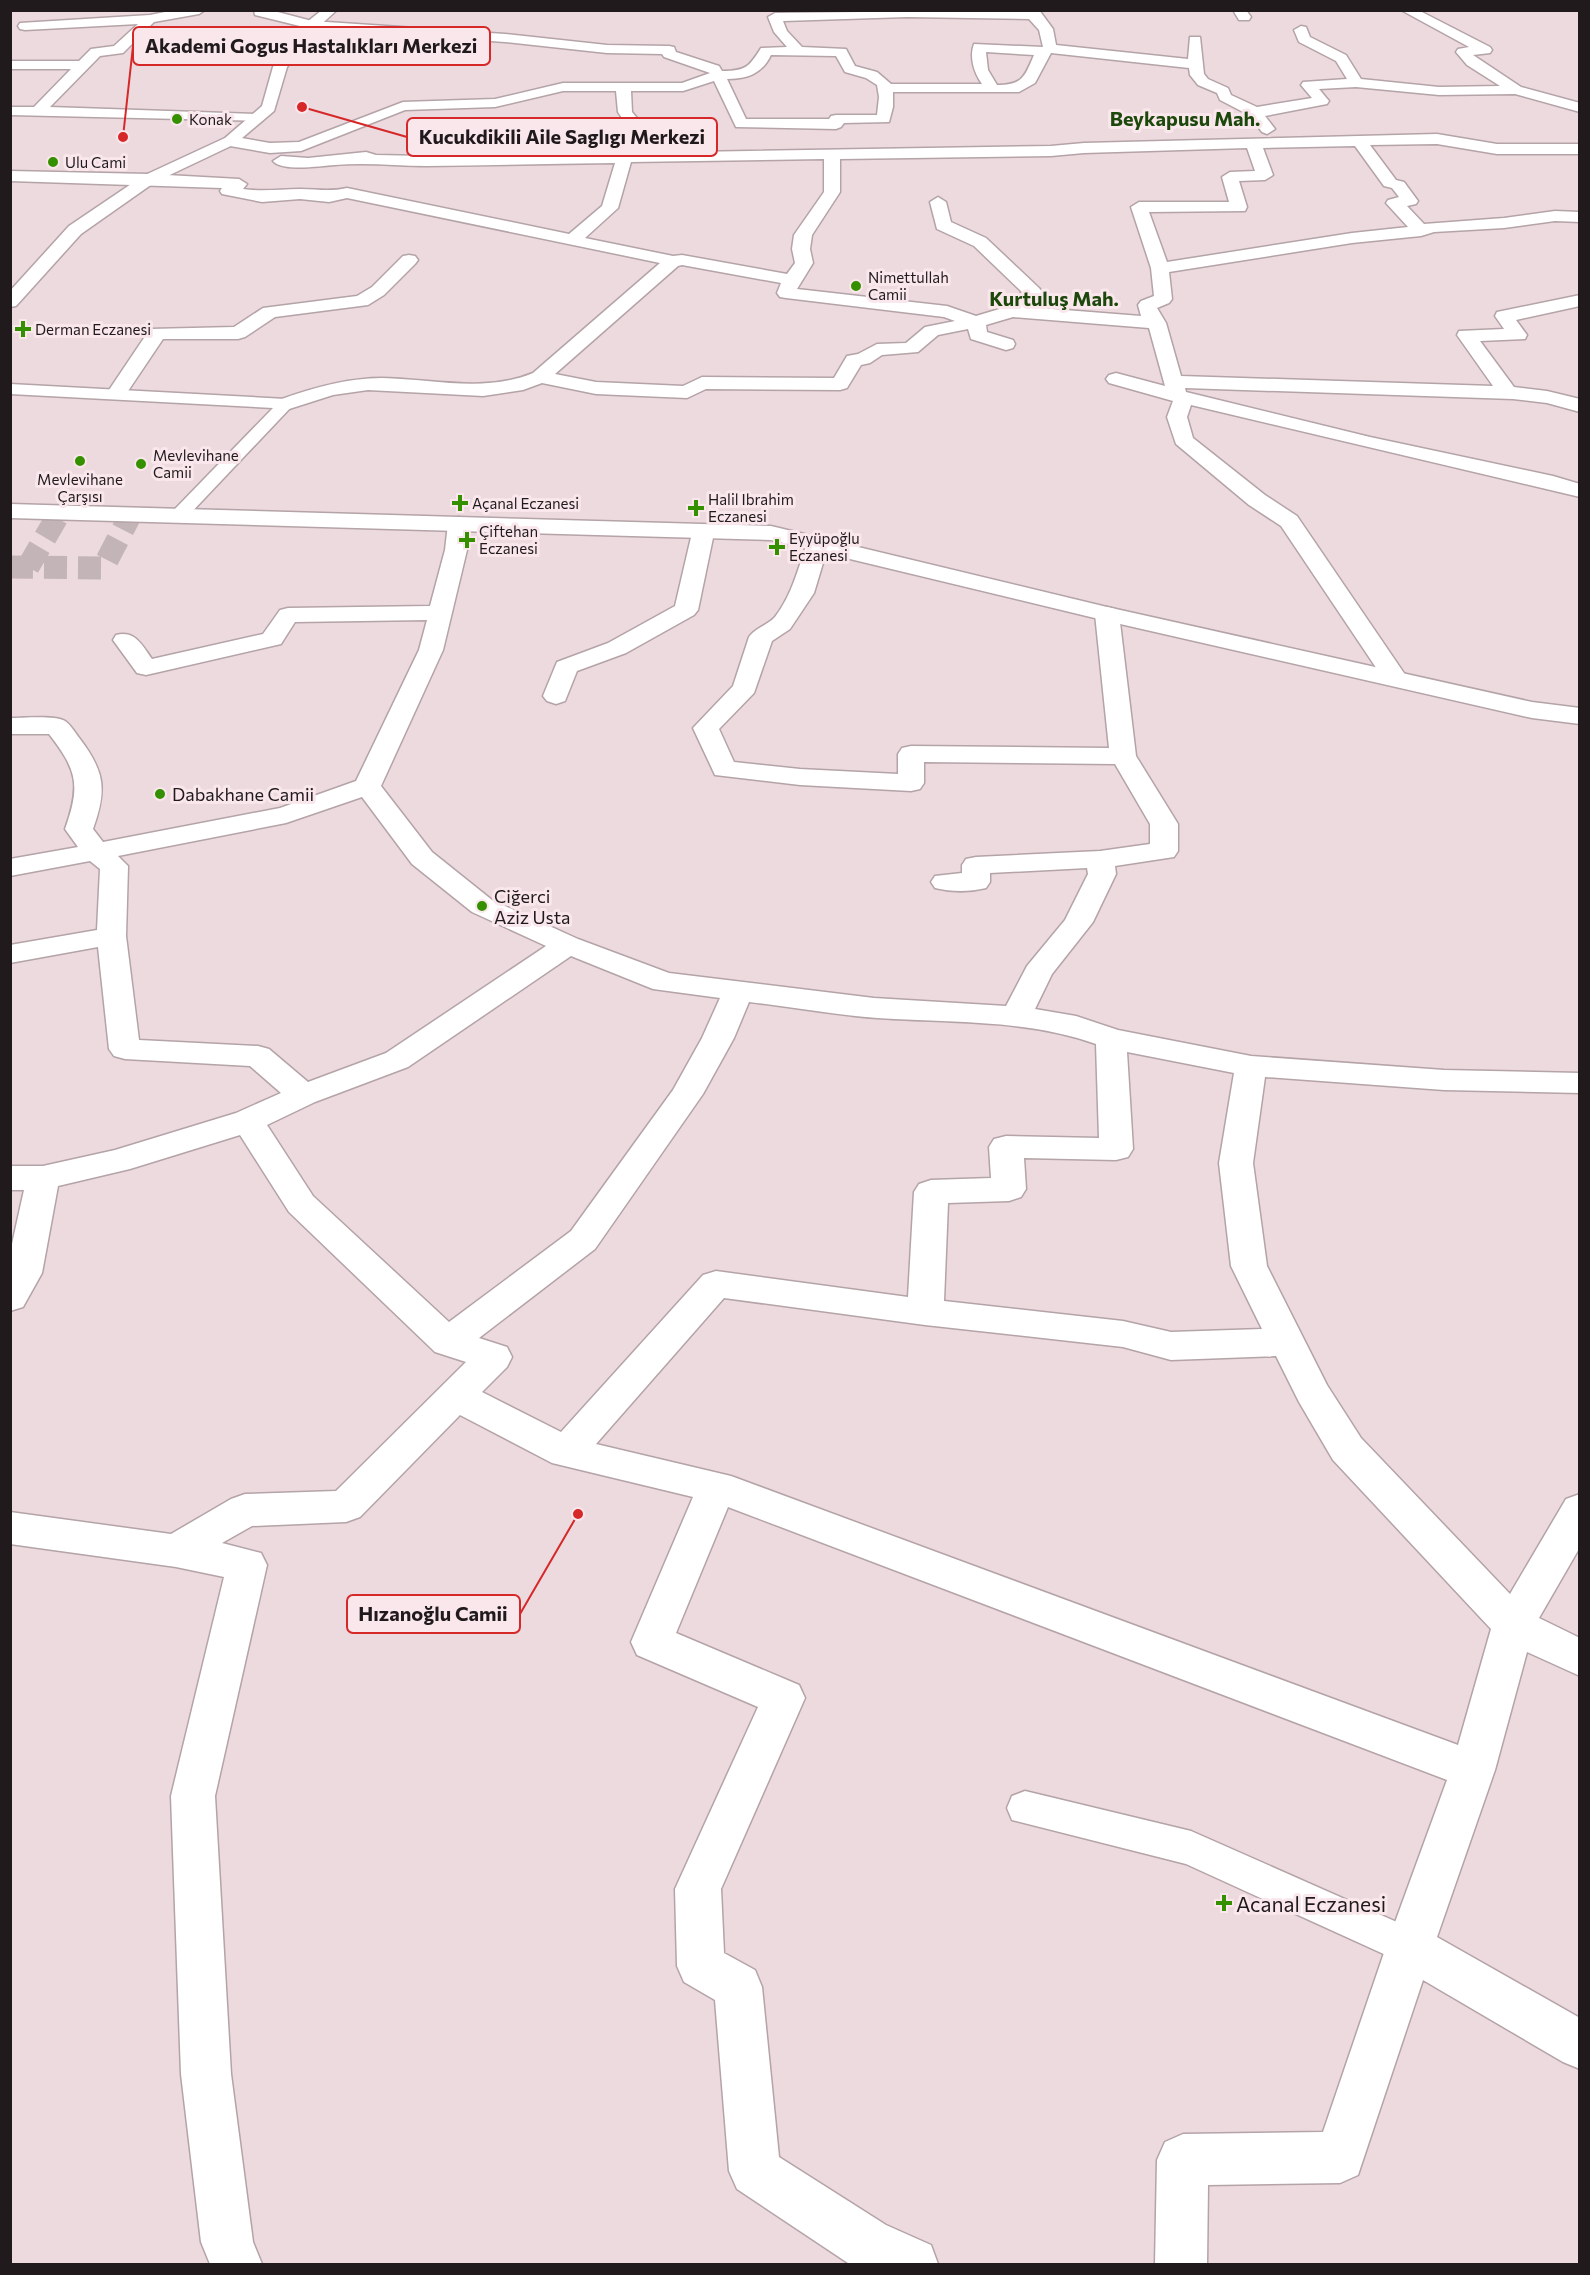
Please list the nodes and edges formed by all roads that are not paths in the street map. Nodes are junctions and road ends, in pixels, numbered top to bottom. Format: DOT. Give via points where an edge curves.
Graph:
graph roads {
  1 [pos="199,10"];
  2 [pos="331,10"];
  3 [pos="1407,10"];
  4 [pos="258,11"];
  5 [pos="1032,13"];
  6 [pos="150,19"];
  7 [pos="312,25"];
  8 [pos="26,26"];
  9 [pos="1301,30"];
  10 [pos="1195,40"];
  11 [pos="1047,50"];
  12 [pos="798,51"];
  13 [pos="81,64"];
  14 [pos="1195,64"];
  15 [pos="10,65"];
  16 [pos="718,75"];
  17 [pos="1356,83"];
  18 [pos="623,87"];
  19 [pos="886,88"];
  20 [pos="950,88"];
  21 [pos="993,89"];
  22 [pos="1516,90"];
  23 [pos="962,104"];
  24 [pos="1580,108"];
  25 [pos="10,111"];
  26 [pos="38,111"];
  27 [pos="1254,112"];
  28 [pos="257,118"];
  29 [pos="230,141"];
  30 [pos="1359,141"];
  31 [pos="1253,143"];
  32 [pos="1278,143"];
  33 [pos="270,148"];
  34 [pos="1580,149"];
  35 [pos="832,153"];
  36 [pos="622,158"];
  37 [pos="10,176"];
  38 [pos="149,179"];
  39 [pos="938,202"];
  40 [pos="1580,218"];
  41 [pos="1421,231"];
  42 [pos="573,239"];
  43 [pos="409,260"];
  44 [pos="673,261"];
  45 [pos="1160,268"];
  46 [pos="792,280"];
  47 [pos="1580,300"];
  48 [pos="10,302"];
  49 [pos="1012,311"];
  50 [pos="976,322"];
  51 [pos="1157,323"];
  52 [pos="1006,344"];
  53 [pos="540,377"];
  54 [pos="1116,379"];
  55 [pos="10,389"];
  56 [pos="1178,392"];
  57 [pos="117,393"];
  58 [pos="1509,393"];
  59 [pos="286,404"];
  60 [pos="1580,406"];
  61 [pos="1580,491"];
  62 [pos="10,510"];
  63 [pos="180,514"];
  64 [pos="459,524"];
  65 [pos="703,532"];
  66 [pos="818,543"];
  67 [pos="440,613"];
  68 [pos="1107,614"];
  69 [pos="125,640"];
  70 [pos="1396,679"];
  71 [pos="556,696"];
  72 [pos="1580,716"];
  73 [pos="10,726"];
  74 [pos="1123,756"];
  75 [pos="367,786"];
  76 [pos="97,853"];
  77 [pos="1100,859"];
  78 [pos="10,868"];
  79 [pos="945,882"];
  80 [pos="111,936"];
  81 [pos="568,945"];
  82 [pos="10,954"];
  83 [pos="739,991"];
  84 [pos="1016,1016"];
  85 [pos="1111,1039"];
  86 [pos="1251,1066"];
  87 [pos="1580,1083"];
  88 [pos="304,1095"];
  89 [pos="248,1121"];
  90 [pos="27,1178"];
  91 [pos="10,1298"];
  92 [pos="925,1312"];
  93 [pos="448,1342"];
  94 [pos="1285,1342"];
  95 [pos="456,1395"];
  96 [pos="566,1452"];
  97 [pos="717,1487"];
  98 [pos="1580,1510"];
  99 [pos="10,1528"];
  100 [pos="176,1551"];
  101 [pos="1513,1625"];
  102 [pos="1580,1658"];
  103 [pos="1473,1770"];
  104 [pos="1025,1808"];
  105 [pos="1410,1947"];
  106 [pos="1580,2045"];
  107 [pos="236,2265"];
  108 [pos="912,2265"];
  109 [pos="1181,2265"];
  1 -- 6 [label="street"];
  2 -- 7 [label="street"];
  3 -- 22 [label="street" via="1485,50 1463,52 1472,63"];
  4 -- 7 [label="street"];
  5 -- 11 [label="street" via="1046,29"];
  5 -- 12 [label="street" via="775,17 781,32"];
  6 -- 8 [label="street"];
  6 -- 13 [label="street" via="118,50 96,52"];
  7 -- 16 [label="street" via="506,33 589,48 670,44 669,54 712,68"];
  7 -- 28 [label="street" via="280,67 269,108"];
  9 -- 17 [label="street" via="1304,39 1341,58"];
  10 -- 14 [label="street"];
  11 -- 14 [label="street"];
  11 -- 21 [label="street" via="1030,80 1014,89"];
  11 -- 21 [label="street" via="979,47 982,76"];
  12 -- 16 [label="street" via="766,51 759,65 742,75"];
  12 -- 19 [label="street" via="841,52 850,69 876,75"];
  13 -- 15 [label="street"];
  13 -- 26 [label="street"];
  14 -- 27 [label="street" via="1203,82"];
  16 -- 18 [label="street" via="684,87"];
  16 -- 19 [label="street" via="741,124 836,124 836,119 884,119"];
  17 -- 22 [label="street" via="1439,91"];
  17 -- 27 [label="street" via="1308,85 1322,101"];
  18 -- 33 [label="street" via="563,87 495,103 403,106 301,146"];
  18 -- 36 [label="street" via="625,112 634,124"];
  19 -- 20 [label="street"];
  20 -- 21 [label="street"];
  20 -- 23 [label="street" via="951,95 960,95"];
  22 -- 24 [label="street"];
  25 -- 26 [label="street"];
  26 -- 28 [label="street"];
  27 -- 32 [label="street"];
  28 -- 29 [label="street"];
  29 -- 33 [label="street"];
  29 -- 38 [label="street"];
  30 -- 32 [label="street"];
  30 -- 34 [label="street" via="1437,139 1497,149"];
  30 -- 41 [label="street" via="1390,183 1398,185 1410,201 1394,203"];
  31 -- 32 [label="street"];
  31 -- 35 [label="street" via="1059,151"];
  31 -- 45 [label="street" via="1265,175 1230,177 1239,207 1139,207"];
  33 -- 36 [label="street" via="265,160 308,163 366,157 425,161"];
  35 -- 36 [label="street"];
  35 -- 46 [label="street" via="832,192 803,235 804,263"];
  36 -- 42 [label="street" via="610,208"];
  37 -- 38 [label="street"];
  38 -- 42 [label="street" via="238,184 228,190 262,197 329,197 347,193"];
  38 -- 48 [label="street" via="75,230"];
  39 -- 49 [label="street" via="943,225 980,242 1033,292"];
  40 -- 41 [label="street" via="1555,216"];
  41 -- 45 [label="street"];
  42 -- 44 [label="street"];
  43 -- 57 [label="street" via="362,302 270,312 238,333 157,333"];
  44 -- 46 [label="street"];
  44 -- 53 [label="street"];
  45 -- 51 [label="street" via="1163,299 1147,304"];
  46 -- 50 [label="street" via="786,293 947,312"];
  47 -- 58 [label="street" via="1504,316 1518,335 1466,335"];
  49 -- 50 [label="street"];
  49 -- 51 [label="street"];
  50 -- 52 [label="street" via="978,335"];
  50 -- 53 [label="street" via="932,331 911,348 877,350 854,360 840,384 702,383 687,392 596,388"];
  51 -- 56 [label="street"];
  53 -- 59 [label="street" via="528,384 484,389 343,386"];
  54 -- 56 [label="street"];
  55 -- 57 [label="lane"];
  56 -- 58 [label="street" via="1308,383"];
  56 -- 61 [label="street" via="1370,443"];
  56 -- 70 [label="street" via="1176,417 1183,440 1288,521"];
  57 -- 59 [label="lane"];
  58 -- 60 [label="street" via="1566,400"];
  59 -- 63 [label="lane"];
  62 -- 63 [label="street"];
  63 -- 64 [label="street"];
  64 -- 65 [label="street"];
  64 -- 67 [label="street"];
  65 -- 66 [label="street" via="771,533"];
  65 -- 71 [label="street" via="686,610 617,648 566,666"];
  66 -- 68 [label="street"];
  66 -- 74 [label="street" via="802,593 782,624 761,637 745,688 706,728 724,769 911,783 911,754"];
  67 -- 69 [label="street" via="288,615 272,639 146,668"];
  67 -- 75 [label="street" via="431,651"];
  68 -- 70 [label="street"];
  68 -- 74 [label="street"];
  70 -- 72 [label="street" via="1532,710"];
  73 -- 76 [label="street" via="56,726 72,746 89,774 89,804 79,829"];
  74 -- 77 [label="street" via="1164,824 1164,851"];
  75 -- 76 [label="street" via="286,814"];
  75 -- 81 [label="street" via="422,858 482,906"];
  76 -- 78 [label="street"];
  76 -- 80 [label="street" via="114,866"];
  77 -- 79 [label="street" via="976,865 976,882"];
  77 -- 84 [label="street" via="1102,874 1078,922 1038,972"];
  80 -- 82 [label="street"];
  80 -- 88 [label="street" via="125,1049 258,1056"];
  81 -- 83 [label="street" via="664,982"];
  81 -- 88 [label="street" via="397,1060"];
  83 -- 84 [label="street" via="874,1008"];
  83 -- 93 [label="street" via="687,1094 583,1240"];
  84 -- 85 [label="street" via="1076,1026"];
  85 -- 86 [label="street"];
  85 -- 92 [label="street" via="1116,1149 1006,1146 1009,1189 931,1192"];
  86 -- 87 [label="street" via="1444,1080"];
  86 -- 94 [label="street" via="1236,1163 1249,1266"];
  88 -- 89 [label="street"];
  89 -- 90 [label="street" via="118,1161"];
  89 -- 93 [label="street" via="301,1204"];
  90 -- 91 [label="street" via="24,1273"];
  92 -- 94 [label="street" via="1124,1334 1171,1346"];
  92 -- 96 [label="street" via="716,1284"];
  93 -- 95 [label="street" via="494,1357"];
  94 -- 101 [label="street" via="1347,1449"];
  95 -- 96 [label="street"];
  95 -- 100 [label="street" via="346,1506 245,1510"];
  96 -- 97 [label="street"];
  97 -- 103 [label="street"];
  97 -- 108 [label="street" via="652,1642 784,1698 698,1889 701,1966 738,1987 755,2171 867,2244"];
  98 -- 101 [label="street"];
  99 -- 100 [label="street"];
  100 -- 107 [label="street" via="247,1565 193,1796 206,2074 227,2242"];
  101 -- 102 [label="street"];
  101 -- 103 [label="street"];
  103 -- 105 [label="street"];
  104 -- 105 [label="lane" via="1191,1848"];
  105 -- 106 [label="street"];
  105 -- 109 [label="street" via="1340,2157 1184,2160"];
}
